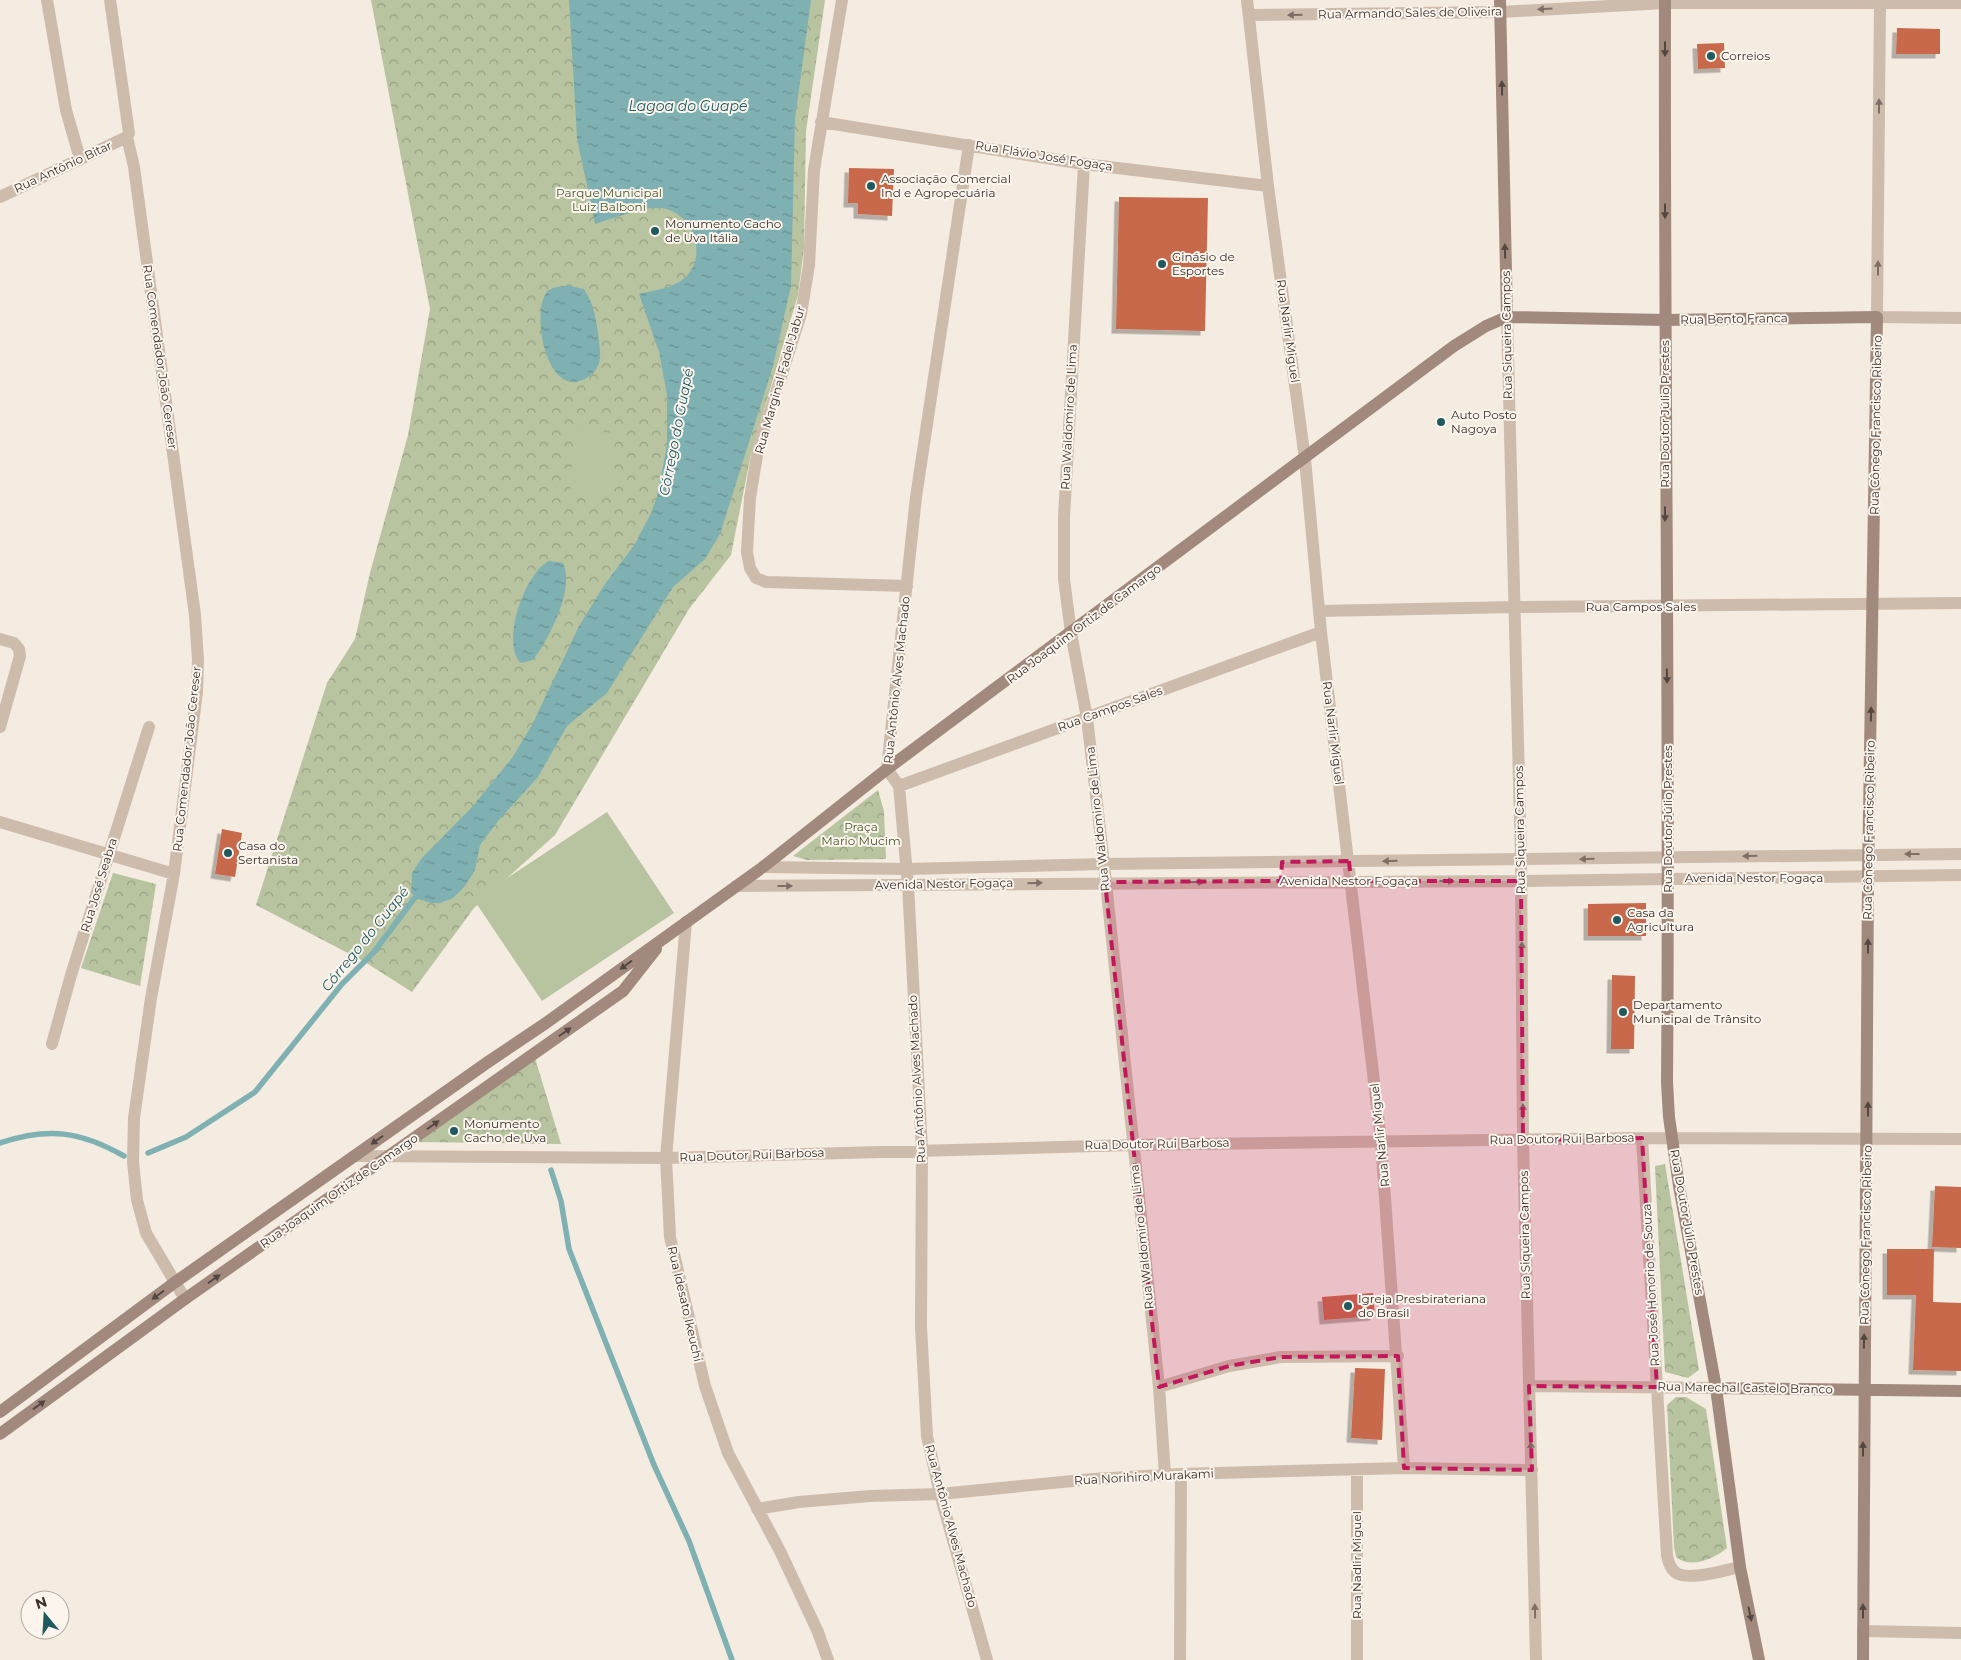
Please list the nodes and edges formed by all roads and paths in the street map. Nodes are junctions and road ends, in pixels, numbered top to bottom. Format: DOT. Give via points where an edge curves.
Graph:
graph roads {
  1 [pos="46,0"];
  2 [pos="110,0"];
  3 [pos="842,0"];
  4 [pos="1247,0"];
  5 [pos="1880,1"];
  6 [pos="1664,2"];
  7 [pos="1961,3"];
  8 [pos="1500,6"];
  9 [pos="1249,15"];
  10 [pos="821,122"];
  11 [pos="127,137"];
  12 [pos="969,145"];
  13 [pos="80,159"];
  14 [pos="1084,164"];
  15 [pos="1268,186"];
  16 [pos="0,197"];
  17 [pos="1507,317"];
  18 [pos="1877,317"];
  19 [pos="1961,318"];
  20 [pos="1665,320"];
  21 [pos="1305,459"];
  22 [pos="907,586"];
  23 [pos="1961,603"];
  24 [pos="1873,604"];
  25 [pos="1515,607"];
  26 [pos="1666,607"];
  27 [pos="1320,611"];
  28 [pos="1321,632"];
  29 [pos="1071,633"];
  30 [pos="0,639"];
  31 [pos="1087,718"];
  32 [pos="0,727"];
  33 [pos="149,727"];
  34 [pos="887,769"];
  35 [pos="899,786"];
  36 [pos="0,822"];
  37 [pos="108,853"];
  38 [pos="1869,854"];
  39 [pos="1961,854"];
  40 [pos="1670,858"];
  41 [pos="1521,859"];
  42 [pos="1350,861"];
  43 [pos="1282,862"];
  44 [pos="1216,863"];
  45 [pos="1104,864"];
  46 [pos="763,867"];
  47 [pos="907,869"];
  48 [pos="174,874"];
  49 [pos="1961,875"];
  50 [pos="1868,877"];
  51 [pos="1669,878"];
  52 [pos="1281,881"];
  53 [pos="1351,881"];
  54 [pos="1521,881"];
  55 [pos="1105,882"];
  56 [pos="1216,882"];
  57 [pos="908,885"];
  58 [pos="736,886"];
  59 [pos="686,922"];
  60 [pos="665,937"];
  61 [pos="52,1044"];
  62 [pos="1642,1138"];
  63 [pos="1672,1138"];
  64 [pos="1523,1140"];
  65 [pos="1868,1140"];
  66 [pos="1961,1140"];
  67 [pos="1381,1141"];
  68 [pos="1132,1144"];
  69 [pos="922,1150"];
  70 [pos="354,1156"];
  71 [pos="388,1157"];
  72 [pos="666,1158"];
  73 [pos="174,1283"];
  74 [pos="185,1299"];
  75 [pos="1398,1356"];
  76 [pos="1529,1386"];
  77 [pos="1159,1387"];
  78 [pos="1657,1387"];
  79 [pos="1716,1388"];
  80 [pos="1864,1390"];
  81 [pos="1961,1391"];
  82 [pos="0,1412"];
  83 [pos="0,1434"];
  84 [pos="1404,1468"];
  85 [pos="1357,1470"];
  86 [pos="1532,1470"];
  87 [pos="1181,1474"];
  88 [pos="1165,1475"];
  89 [pos="940,1494"];
  90 [pos="757,1509"];
  91 [pos="1740,1568"];
  92 [pos="1863,1631"];
  93 [pos="1961,1633"];
  94 [pos="828,1660"];
  95 [pos="987,1660"];
  96 [pos="1180,1660"];
  97 [pos="1357,1660"];
  98 [pos="1536,1660"];
  99 [pos="1759,1660"];
  100 [pos="1863,1660"];
  1 -- 13 [label="street" via="66,110"];
  2 -- 11 [label="street, Rua Comendador João Cereser"];
  3 -- 10 [label="street, Rua Marginal Fadel Jabur"];
  4 -- 9 [label="street, Rua Narlir Miguel"];
  5 -- 6 [label="street, Rua Armando Sales de Oliveira"];
  5 -- 7 [label="street, Rua Armando Sales de Oliveira"];
  18 -- 5 [label="street, Rua Cônego Francisco Ribeiro, one-way"];
  6 -- 8 [label="street, Rua Armando Sales de Oliveira, one-way"];
  6 -- 20 [label="main road, Rua Doutor Júlio Prestes, one-way"];
  8 -- 9 [label="street, Rua Armando Sales de Oliveira, one-way"];
  17 -- 8 [label="main road, Rua Siqueira Campos, one-way"];
  9 -- 15 [label="street, Rua Narlir Miguel"];
  10 -- 12 [label="street, Rua Flávio José Fogaça"];
  10 -- 22 [label="street, Rua Marginal Fadel Jabur" via="814,170 809,265 802,304 758,449 750,498 747,552 756,578 766,582"];
  11 -- 13 [label="street, Rua Antônio Bitar"];
  11 -- 48 [label="street, Rua Comendador João Cereser" via="160,353 195,615 198,660 197,692"];
  12 -- 14 [label="street, Rua Flávio José Fogaça"];
  12 -- 22 [label="street, Rua Antônio Alves Machado" via="916,497"];
  13 -- 16 [label="street, Rua Antônio Bitar"];
  14 -- 15 [label="street, Rua Flávio José Fogaça"];
  14 -- 29 [label="street, Rua Waldomiro de Lima" via="1064,517 1064,579"];
  15 -- 21 [label="street, Rua Narlir Miguel"];
  17 -- 20 [label="main road, Rua Bento Franca"];
  17 -- 21 [label="main road, Rua Joaquim Ortiz de Camargo" via="1454,346"];
  17 -- 25 [label="street, Rua Siqueira Campos"];
  18 -- 19 [label="street, Rua Bento Franca"];
  18 -- 20 [label="main road, Rua Bento Franca"];
  18 -- 24 [label="main road, Rua Cônego Francisco Ribeiro"];
  20 -- 26 [label="main road, Rua Doutor Júlio Prestes, one-way"];
  21 -- 27 [label="street, Rua Narlir Miguel"];
  21 -- 29 [label="main road, Rua Joaquim Ortiz de Camargo"];
  22 -- 34 [label="street, Rua Antônio Alves Machado"];
  23 -- 24 [label="street, Rua Campos Sales"];
  24 -- 26 [label="street, Rua Campos Sales"];
  38 -- 24 [label="main road, Rua Cônego Francisco Ribeiro, one-way"];
  25 -- 26 [label="street, Rua Campos Sales"];
  25 -- 27 [label="street, Rua Campos Sales"];
  25 -- 41 [label="street, Rua Siqueira Campos"];
  26 -- 40 [label="main road, Rua Doutor Júlio Prestes, one-way"];
  27 -- 28 [label="street, Rua Narlir Miguel"];
  28 -- 31 [label="street, Rua Campos Sales"];
  28 -- 42 [label="street, Rua Narlir Miguel"];
  29 -- 31 [label="street, Rua Waldomiro de Lima"];
  29 -- 34 [label="main road, Rua Joaquim Ortiz de Camargo"];
  30 -- 32 [label="street" via="14,643 20,656"];
  31 -- 35 [label="street, Rua Campos Sales"];
  31 -- 45 [label="street, Rua Waldomiro de Lima"];
  33 -- 37 [label="street, Rua José Seabra"];
  34 -- 35 [label="street, Rua Antônio Alves Machado"];
  34 -- 46 [label="main road, Rua Joaquim Ortiz de Camargo"];
  35 -- 47 [label="street, Rua Antônio Alves Machado"];
  36 -- 37 [label="street"];
  37 -- 48 [label="street"];
  37 -- 61 [label="street, Rua José Seabra"];
  39 -- 38 [label="street, Avenida Nestor Fogaça, one-way"];
  38 -- 40 [label="street, Avenida Nestor Fogaça, one-way"];
  38 -- 50 [label="main road, Rua Cônego Francisco Ribeiro"];
  40 -- 41 [label="street, Avenida Nestor Fogaça, one-way"];
  40 -- 51 [label="main road, Rua Doutor Júlio Prestes"];
  41 -- 42 [label="street, Avenida Nestor Fogaça, one-way"];
  41 -- 54 [label="street, Rua Siqueira Campos"];
  42 -- 43 [label="street, Avenida Nestor Fogaça"];
  42 -- 53 [label="street, Rua Narlir Miguel"];
  43 -- 44 [label="street, Avenida Nestor Fogaça"];
  43 -- 52 [label="street"];
  44 -- 45 [label="street, Avenida Nestor Fogaça"];
  44 -- 56 [label="street"];
  45 -- 47 [label="street, Avenida Nestor Fogaça"];
  45 -- 55 [label="street, Rua Waldomiro de Lima"];
  46 -- 47 [label="street, Avenida Nestor Fogaça"];
  46 -- 58 [label="main road, Rua Joaquim Ortiz de Camargo"];
  47 -- 57 [label="street, Rua Antônio Alves Machado"];
  48 -- 73 [label="street, Rua Comendador João Cereser" via="139,1081 133,1162 137,1200 146,1233"];
  49 -- 50 [label="street, Avenida Nestor Fogaça"];
  50 -- 51 [label="street, Avenida Nestor Fogaça"];
  65 -- 50 [label="main road, Rua Cônego Francisco Ribeiro, one-way"];
  51 -- 54 [label="street, Avenida Nestor Fogaça"];
  51 -- 63 [label="main road, Rua Doutor Júlio Prestes" via="1667,1082"];
  52 -- 53 [label="street, Avenida Nestor Fogaça"];
  52 -- 56 [label="street, Avenida Nestor Fogaça"];
  53 -- 54 [label="street, Avenida Nestor Fogaça, one-way"];
  53 -- 67 [label="street, Rua Narlir Miguel"];
  64 -- 54 [label="street, Rua Siqueira Campos, one-way"];
  55 -- 56 [label="street, Avenida Nestor Fogaça, one-way"];
  57 -- 55 [label="street, Avenida Nestor Fogaça, one-way"];
  55 -- 68 [label="street, Rua Waldomiro de Lima"];
  58 -- 57 [label="street, Avenida Nestor Fogaça, one-way"];
  57 -- 69 [label="street, Rua Antônio Alves Machado"];
  58 -- 59 [label="main road, Rua Joaquim Ortiz de Camargo"];
  59 -- 60 [label="main road, Rua Joaquim Ortiz de Camargo"];
  59 -- 72 [label="street, Rua Idesato Ikeuchi"];
  60 -- 70 [label="main road, Rua Joaquim Ortiz de Camargo, one-way"];
  71 -- 60 [label="main road, Rua Joaquim Ortiz de Camargo, one-way" via="623,991"];
  62 -- 63 [label="street, Rua Doutor Rui Barbosa"];
  62 -- 64 [label="street, Rua Doutor Rui Barbosa"];
  62 -- 78 [label="street, Rua José Honorio de Souza"];
  63 -- 65 [label="street, Rua Doutor Rui Barbosa"];
  63 -- 79 [label="main road, Rua Doutor Júlio Prestes"];
  64 -- 67 [label="street, Rua Doutor Rui Barbosa"];
  64 -- 76 [label="street, Rua Siqueira Campos"];
  65 -- 66 [label="street, Rua Doutor Rui Barbosa"];
  80 -- 65 [label="main road, Rua Cônego Francisco Ribeiro, one-way"];
  67 -- 68 [label="street, Rua Doutor Rui Barbosa"];
  67 -- 75 [label="street, Rua Narlir Miguel"];
  68 -- 69 [label="street, Rua Doutor Rui Barbosa"];
  68 -- 77 [label="street, Rua Waldomiro de Lima"];
  69 -- 72 [label="street, Rua Doutor Rui Barbosa"];
  69 -- 89 [label="street, Rua Antônio Alves Machado" via="923,1383 927,1436"];
  70 -- 71 [label="street, Rua Doutor Rui Barbosa"];
  70 -- 73 [label="main road, Rua Joaquim Ortiz de Camargo"];
  71 -- 72 [label="street, Rua Doutor Rui Barbosa"];
  74 -- 71 [label="main road, Rua Joaquim Ortiz de Camargo, one-way"];
  72 -- 90 [label="street, Rua Idesato Ikeuchi" via="670,1237 705,1386 728,1453"];
  73 -- 74 [label="street, Rua Comendador João Cereser"];
  73 -- 82 [label="main road, Rua Joaquim Ortiz de Camargo, one-way"];
  83 -- 74 [label="main road, Rua Joaquim Ortiz de Camargo, one-way"];
  75 -- 77 [label="street" via="1281,1357 1229,1366"];
  75 -- 84 [label="street, Rua Narlir Miguel"];
  76 -- 78 [label="street, Rua Marechal Castelo Branco"];
  86 -- 76 [label="street, Rua Siqueira Campos, one-way"];
  77 -- 88 [label="street, Rua Waldomiro de Lima"];
  78 -- 79 [label="street, Rua Marechal Castelo Branco"];
  78 -- 91 [label="street, Rua José Honorio de Souza" via="1669,1565 1676,1573 1688,1577"];
  79 -- 80 [label="main road, Rua Marechal Castelo Branco"];
  79 -- 91 [label="main road, Rua Doutor Júlio Prestes"];
  80 -- 81 [label="main road, Rua Marechal Castelo Branco"];
  92 -- 80 [label="main road, Rua Cônego Francisco Ribeiro, one-way"];
  84 -- 85 [label="street, Rua Norihiro Murakami"];
  84 -- 86 [label="street, Rua Norihiro Murakami"];
  85 -- 87 [label="street, Rua Norihiro Murakami"];
  85 -- 97 [label="street, Rua Nadlir Miguel"];
  98 -- 86 [label="street, Rua Siqueira Campos, one-way"];
  87 -- 88 [label="street, Rua Norihiro Murakami"];
  87 -- 96 [label="street"];
  88 -- 89 [label="street, Rua Norihiro Murakami"];
  89 -- 90 [label="street, Rua Norihiro Murakami" via="843,1498"];
  89 -- 95 [label="street, Rua Antônio Alves Machado"];
  90 -- 94 [label="street, Rua Idesato Ikeuchi" via="780,1551"];
  91 -- 99 [label="main road, Rua Doutor Júlio Prestes, one-way"];
  92 -- 93 [label="street"];
  92 -- 100 [label="main road, Rua Cônego Francisco Ribeiro"];
}
